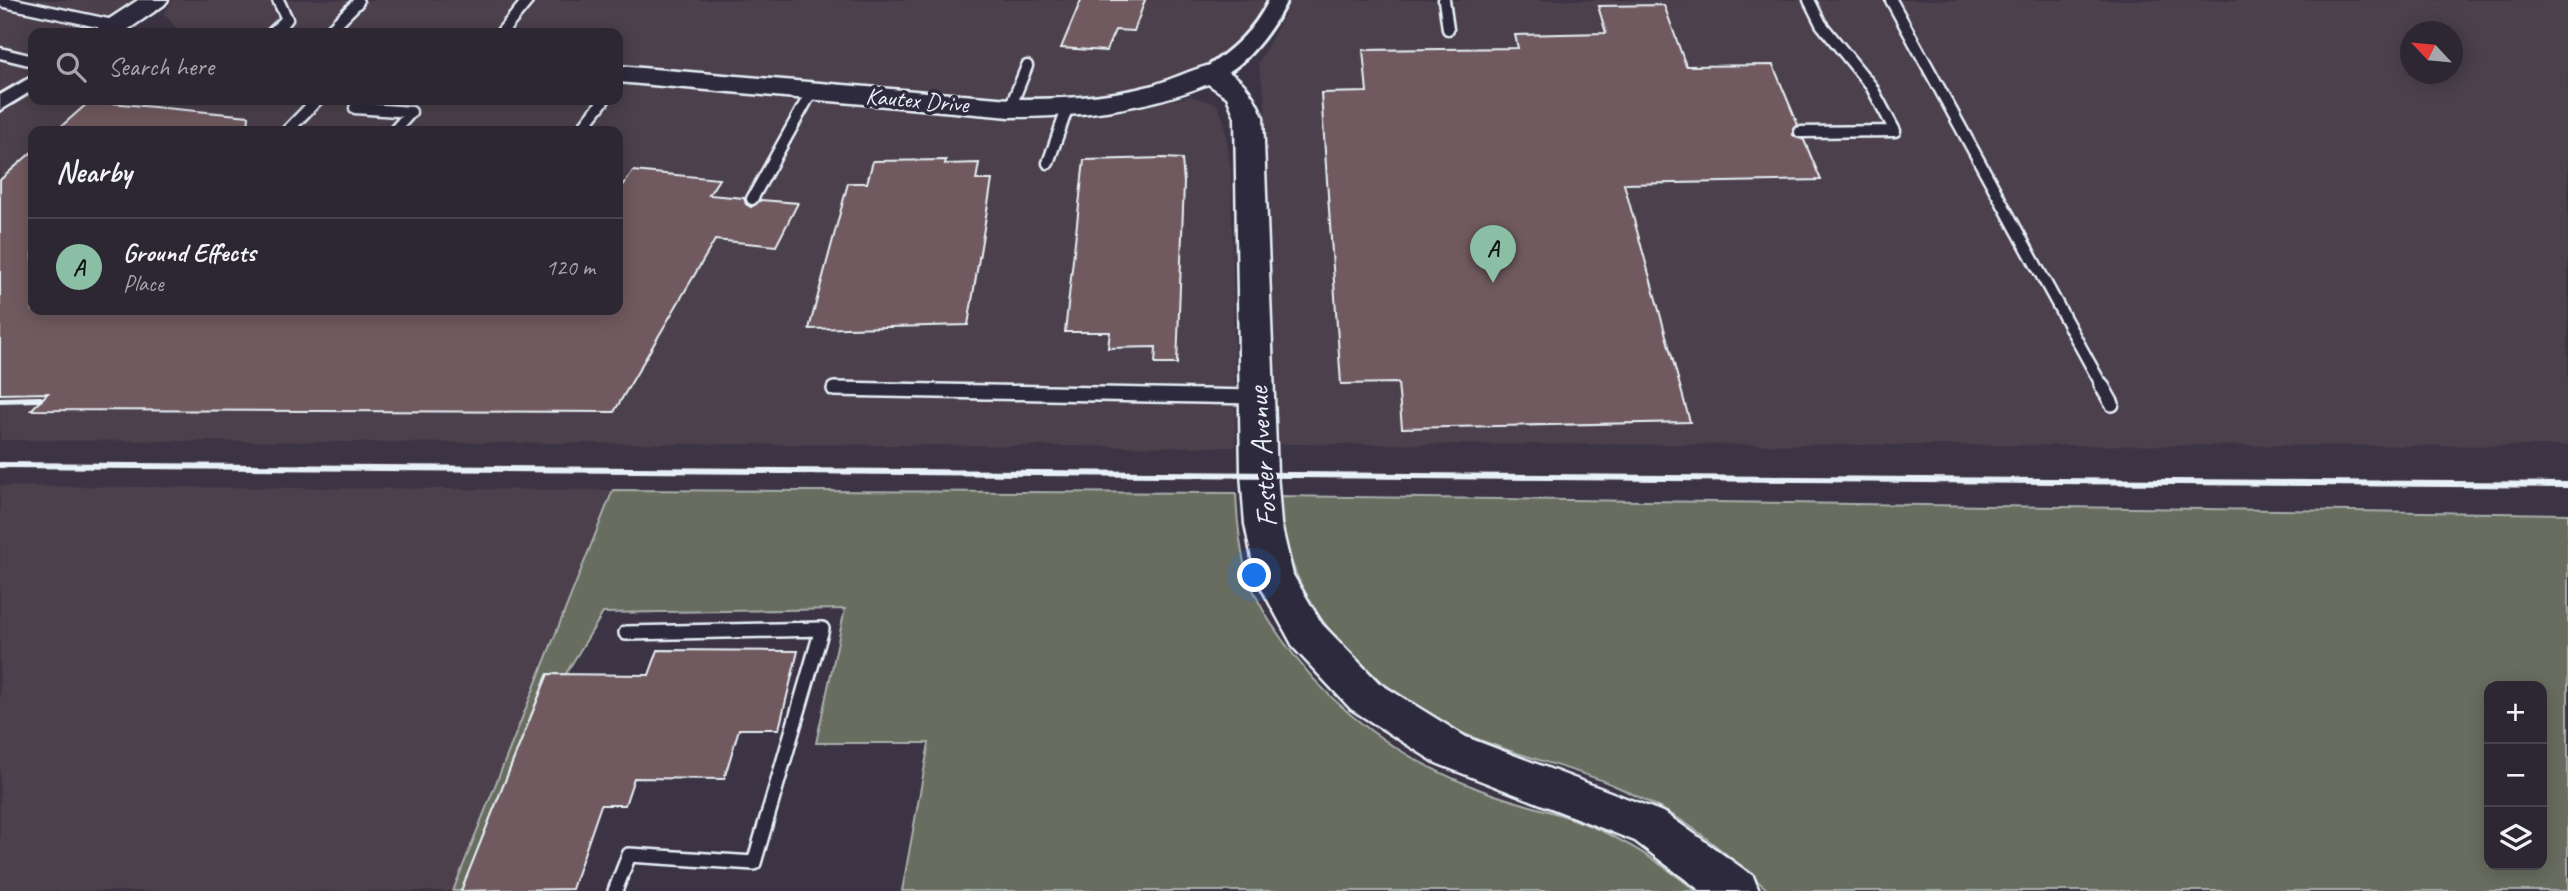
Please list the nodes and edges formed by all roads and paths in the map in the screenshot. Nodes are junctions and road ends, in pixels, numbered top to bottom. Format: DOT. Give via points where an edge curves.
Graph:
graph roads {
  1 [pos="155,0"];
  2 [pos="278,0"];
  3 [pos="528,0"];
  4 [pos="1278,0"];
  5 [pos="1444,0"];
  6 [pos="1809,0"];
  7 [pos="1891,0"];
  8 [pos="0,1"];
  9 [pos="358,2"];
  10 [pos="105,28"];
  11 [pos="121,28"];
  12 [pos="277,28"];
  13 [pos="332,28"];
  14 [pos="505,28"];
  15 [pos="1448,29"];
  16 [pos="0,53"];
  17 [pos="28,60"];
  18 [pos="1027,66"];
  19 [pos="1211,73"];
  20 [pos="623,77"];
  21 [pos="28,85"];
  22 [pos="812,91"];
  23 [pos="0,104"];
  24 [pos="312,105"];
  25 [pos="358,105"];
  26 [pos="600,105"];
  27 [pos="1010,108"];
  28 [pos="1067,109"];
  29 [pos="292,126"];
  30 [pos="398,126"];
  31 [pos="584,126"];
  32 [pos="1800,132"];
  33 [pos="1048,163"];
  34 [pos="752,199"];
  35 [pos="834,389"];
  36 [pos="1258,397"];
  37 [pos="2112,404"];
  38 [pos="626,633"];
  39 [pos="615,891"];
  40 [pos="1737,891"];
  1 -- 11 [label="street"];
  2 -- 12 [label="lane" via="287,19"];
  3 -- 14 [label="lane"];
  4 -- 19 [label="street" via="1246,49"];
  5 -- 15 [label="lane"];
  6 -- 32 [label="lane" via="1821,24 1871,86 1895,131"];
  7 -- 37 [label="lane"];
  8 -- 10 [label="lane"];
  9 -- 13 [label="lane"];
  16 -- 17 [label="lane"];
  18 -- 27 [label="lane"];
  19 -- 28 [label="street, Kautex Drive" via="1174,89"];
  19 -- 36 [label="street, Foster Avenue" via="1239,93 1249,117"];
  20 -- 22 [label="street, Kautex Drive"];
  21 -- 23 [label="street"];
  22 -- 27 [label="street, Kautex Drive"];
  22 -- 34 [label="lane"];
  24 -- 29 [label="lane"];
  25 -- 30 [label="lane" via="355,108 411,112"];
  26 -- 31 [label="lane"];
  27 -- 28 [label="street, Kautex Drive"];
  28 -- 33 [label="lane"];
  35 -- 36 [label="lane"];
  36 -- 40 [label="street, Foster Avenue" via="1263,524 1275,578 1308,636 1365,696 1451,750 1650,827"];
  38 -- 39 [label="lane" via="822,629 754,863 629,855"];
}
